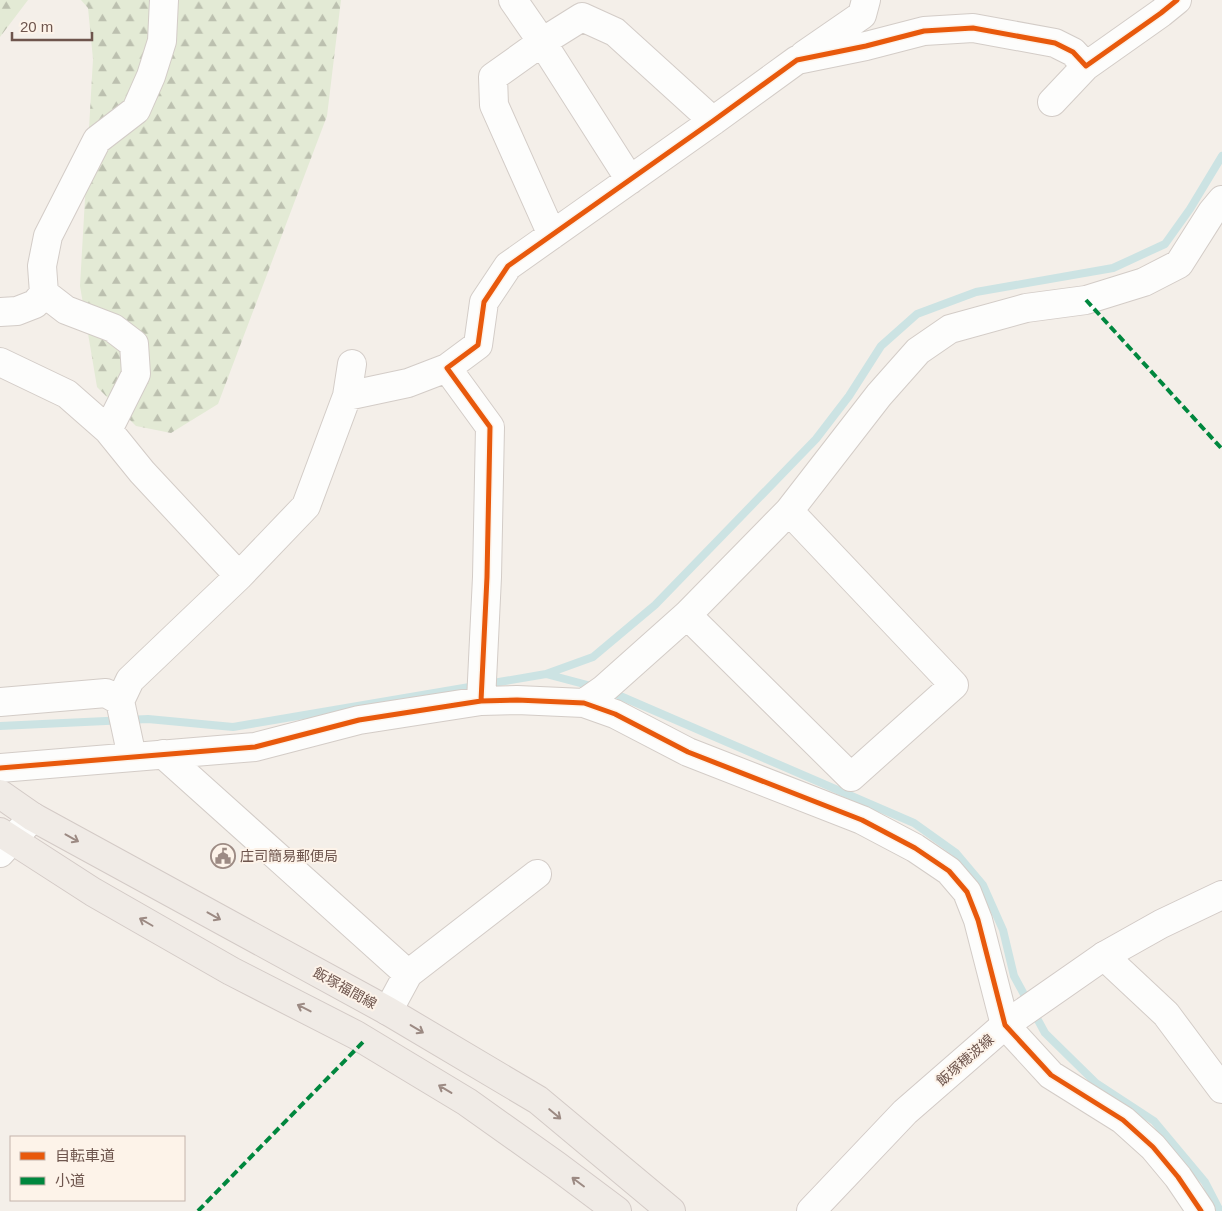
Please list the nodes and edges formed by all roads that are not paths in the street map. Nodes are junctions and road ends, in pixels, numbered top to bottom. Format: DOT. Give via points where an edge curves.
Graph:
graph roads {
  1 [pos="164,0"];
  2 [pos="866,0"];
  3 [pos="1177,0"];
  4 [pos="516,1"];
  5 [pos="542,42"];
  6 [pos="796,60"];
  7 [pos="1086,66"];
  8 [pos="1052,102"];
  9 [pos="713,121"];
  10 [pos="630,180"];
  11 [pos="1222,200"];
  12 [pos="552,235"];
  13 [pos="44,293"];
  14 [pos="0,312"];
  15 [pos="0,362"];
  16 [pos="352,364"];
  17 [pos="447,368"];
  18 [pos="347,396"];
  19 [pos="108,430"];
  20 [pos="790,511"];
  21 [pos="239,576"];
  22 [pos="686,615"];
  23 [pos="120,701"];
  24 [pos="481,701"];
  25 [pos="0,702"];
  26 [pos="584,703"];
  27 [pos="163,754"];
  28 [pos="132,757"];
  29 [pos="0,768"];
  30 [pos="0,794"];
  31 [pos="34,817"];
  32 [pos="4,842"];
  33 [pos="537,874"];
  34 [pos="1222,895"];
  35 [pos="1104,956"];
  36 [pos="408,974"];
  37 [pos="388,1011"];
  38 [pos="1010,1021"];
  39 [pos="1222,1090"];
  40 [pos="617,1211"];
  41 [pos="671,1211"];
  42 [pos="811,1211"];
  43 [pos="1201,1211"];
  1 -- 13 [label="street" via="162,41 136,110 97,140 48,236 42,266"];
  2 -- 6 [label="street" via="862,15"];
  3 -- 7 [label="street"];
  4 -- 5 [label="street"];
  5 -- 9 [label="street" via="582,17 615,32"];
  5 -- 10 [label="street"];
  5 -- 12 [label="street" via="494,77 494,105"];
  6 -- 7 [label="street" via="924,31 973,28 1055,43 1073,52"];
  6 -- 9 [label="street"];
  7 -- 8 [label="street"];
  9 -- 10 [label="street"];
  10 -- 12 [label="street"];
  11 -- 20 [label="street" via="1178,264 1144,282 1086,300 1026,308 950,329 918,351 879,395"];
  12 -- 17 [label="street" via="508,266 484,302 478,345"];
  13 -- 14 [label="street" via="35,304 17,311"];
  13 -- 19 [label="street" via="66,310 112,328 134,344 136,374"];
  15 -- 19 [label="street" via="67,394"];
  16 -- 18 [label="street"];
  17 -- 18 [label="street" via="408,383"];
  17 -- 24 [label="street" via="490,427"];
  18 -- 21 [label="street" via="306,506"];
  19 -- 21 [label="street" via="142,472"];
  20 -- 22 [label="street"];
  20 -- 22 [label="street" via="954,685 851,777"];
  21 -- 23 [label="street" via="130,680"];
  22 -- 26 [label="street"];
  23 -- 25 [label="street" via="106,693"];
  23 -- 28 [label="street"];
  24 -- 26 [label="street"];
  24 -- 27 [label="street" via="359,720 254,746"];
  26 -- 38 [label="street" via="615,714 688,752 862,820 915,848 949,871 967,892"];
  27 -- 28 [label="street"];
  27 -- 36 [label="street"];
  28 -- 29 [label="street"];
  30 -- 31 [label="main road, 飯塚福間線"];
  31 -- 32 [label="street"];
  31 -- 37 [label="main road, 飯塚福間線, one-way"];
  40 -- 32 [label="main road, one-way" via="467,1102 356,1035 231,971"];
  33 -- 36 [label="street"];
  34 -- 35 [label="street, 飯塚穂波線"];
  35 -- 38 [label="street, 飯塚穂波線"];
  35 -- 39 [label="street" via="1166,1014"];
  36 -- 37 [label="street"];
  37 -- 41 [label="main road, 飯塚福間線, one-way" via="538,1100"];
  38 -- 42 [label="street, 飯塚穂波線" via="905,1112"];
  38 -- 43 [label="street" via="1051,1075 1123,1120 1153,1147"];
}
